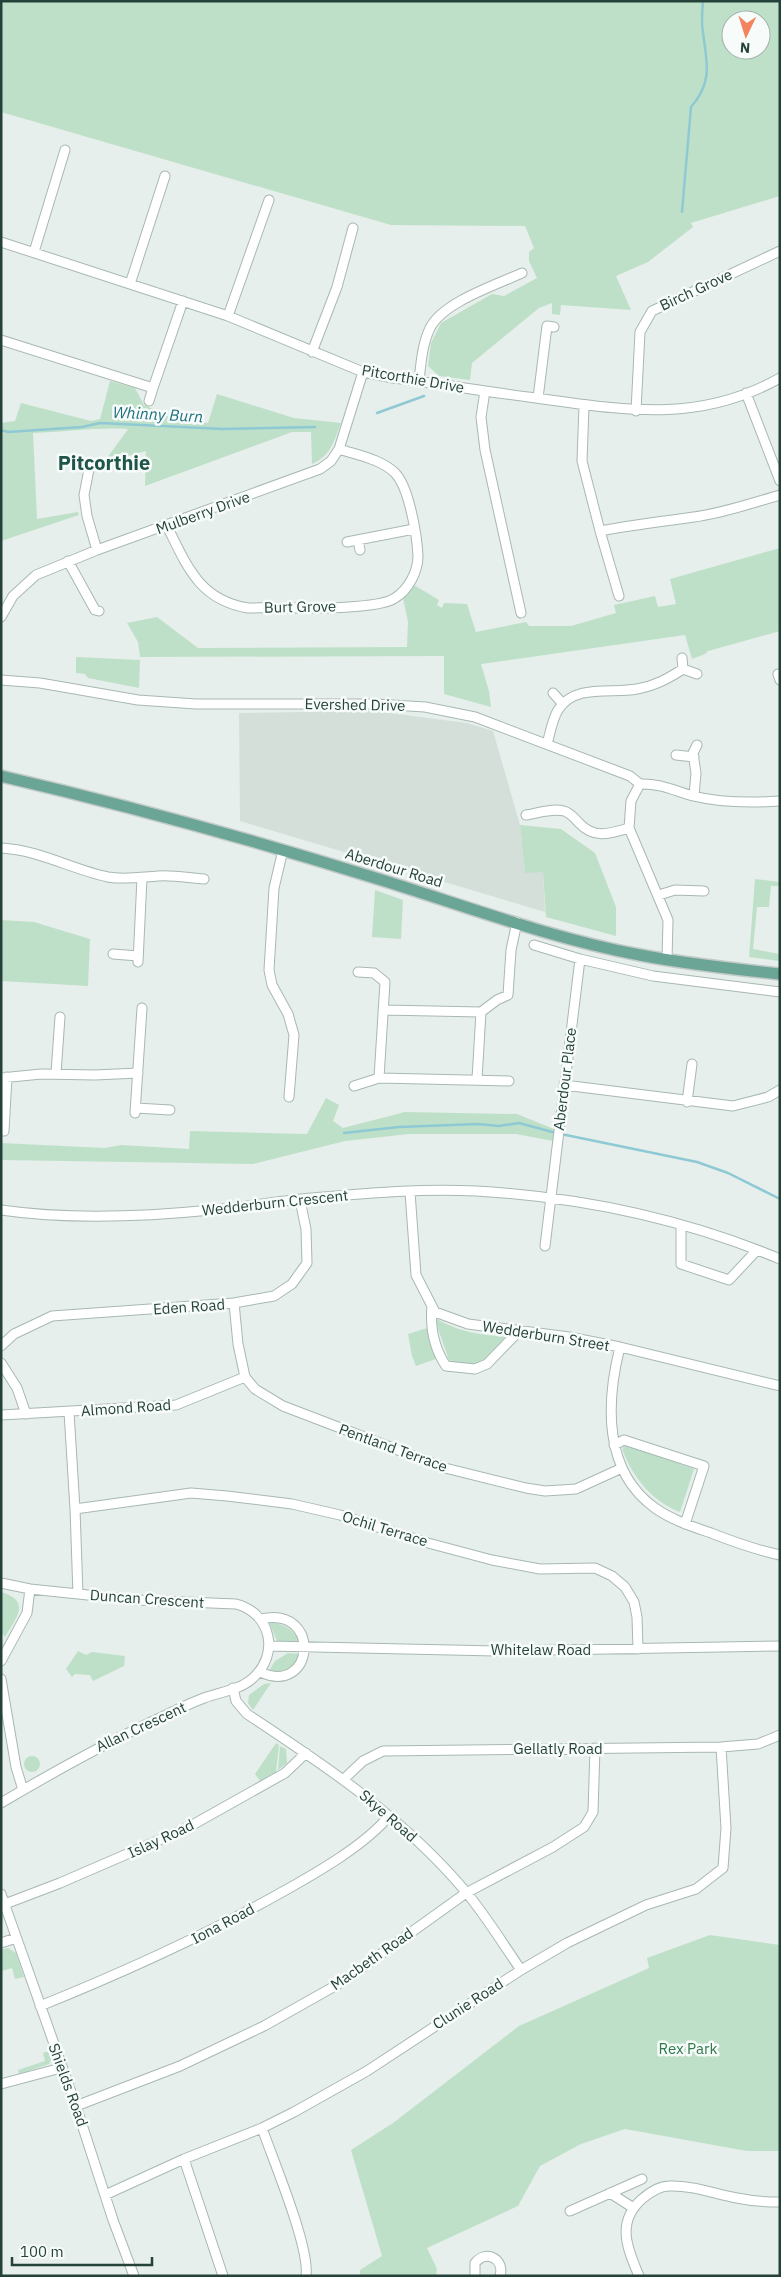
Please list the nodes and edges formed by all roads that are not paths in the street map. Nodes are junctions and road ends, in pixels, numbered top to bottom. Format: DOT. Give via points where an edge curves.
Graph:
graph roads {
  1 [pos="65,150"];
  2 [pos="165,176"];
  3 [pos="268,200"];
  4 [pos="353,228"];
  5 [pos="1,242"];
  6 [pos="34,252"];
  7 [pos="780,252"];
  8 [pos="522,273"];
  9 [pos="130,284"];
  10 [pos="183,301"];
  11 [pos="228,316"];
  12 [pos="546,326"];
  13 [pos="1,340"];
  14 [pos="312,352"];
  15 [pos="363,372"];
  16 [pos="780,378"];
  17 [pos="419,382"];
  18 [pos="153,388"];
  19 [pos="485,391"];
  20 [pos="746,393"];
  21 [pos="538,398"];
  22 [pos="149,401"];
  23 [pos="584,406"];
  24 [pos="636,411"];
  25 [pos="339,449"];
  26 [pos="90,464"];
  27 [pos="780,481"];
  28 [pos="780,495"];
  29 [pos="167,526"];
  30 [pos="414,528"];
  31 [pos="600,531"];
  32 [pos="358,540"];
  33 [pos="347,542"];
  34 [pos="97,550"];
  35 [pos="360,550"];
  36 [pos="68,561"];
  37 [pos="619,596"];
  38 [pos="99,611"];
  39 [pos="521,613"];
  40 [pos="1,617"];
  41 [pos="682,658"];
  42 [pos="683,668"];
  43 [pos="697,674"];
  44 [pos="1,680"];
  45 [pos="553,693"];
  46 [pos="563,704"];
  47 [pos="547,744"];
  48 [pos="697,745"];
  49 [pos="676,756"];
  50 [pos="694,757"];
  51 [pos="1,776"];
  52 [pos="640,784"];
  53 [pos="694,796"];
  54 [pos="779,804"];
  55 [pos="526,816"];
  56 [pos="629,828"];
  57 [pos="1,848"];
  58 [pos="283,850"];
  59 [pos="142,878"];
  60 [pos="204,879"];
  61 [pos="704,891"];
  62 [pos="658,895"];
  63 [pos="517,922"];
  64 [pos="534,945"];
  65 [pos="113,954"];
  66 [pos="580,959"];
  67 [pos="667,960"];
  68 [pos="358,972"];
  69 [pos="780,974"];
  70 [pos="780,992"];
  71 [pos="142,1008"];
  72 [pos="383,1010"];
  73 [pos="481,1012"];
  74 [pos="60,1017"];
  75 [pos="692,1064"];
  76 [pos="56,1073"];
  77 [pos="138,1073"];
  78 [pos="4,1077"];
  79 [pos="379,1078"];
  80 [pos="477,1079"];
  81 [pos="509,1081"];
  82 [pos="564,1085"];
  83 [pos="354,1086"];
  84 [pos="780,1090"];
  85 [pos="289,1097"];
  86 [pos="687,1102"];
  87 [pos="170,1110"];
  88 [pos="1,1131"];
  89 [pos="410,1192"];
  90 [pos="550,1198"];
  91 [pos="300,1200"];
  92 [pos="1,1210"];
  93 [pos="682,1225"];
  94 [pos="545,1246"];
  95 [pos="757,1250"];
  96 [pos="780,1259"];
  97 [pos="234,1304"];
  98 [pos="432,1306"];
  99 [pos="520,1330"];
  100 [pos="1,1346"];
  101 [pos="620,1347"];
  102 [pos="1,1363"];
  103 [pos="246,1377"];
  104 [pos="780,1386"];
  105 [pos="69,1412"];
  106 [pos="26,1414"];
  107 [pos="1,1415"];
  108 [pos="614,1444"];
  109 [pos="622,1468"];
  110 [pos="75,1509"];
  111 [pos="685,1524"];
  112 [pos="780,1555"];
  113 [pos="1,1583"];
  114 [pos="30,1589"];
  115 [pos="78,1594"];
  116 [pos="262,1619"];
  117 [pos="269,1646"];
  118 [pos="780,1646"];
  119 [pos="303,1647"];
  120 [pos="638,1649"];
  121 [pos="2,1659"];
  122 [pos="260,1672"];
  123 [pos="1,1680"];
  124 [pos="233,1688"];
  125 [pos="780,1735"];
  126 [pos="721,1747"];
  127 [pos="595,1748"];
  128 [pos="306,1753"];
  129 [pos="344,1779"];
  130 [pos="23,1790"];
  131 [pos="1,1803"];
  132 [pos="389,1816"];
  133 [pos="466,1893"];
  134 [pos="1,1894"];
  135 [pos="5,1904"];
  136 [pos="16,1938"];
  137 [pos="1,1943"];
  138 [pos="521,1970"];
  139 [pos="40,2006"];
  140 [pos="61,2068"];
  141 [pos="1,2084"];
  142 [pos="76,2106"];
  143 [pos="262,2128"];
  144 [pos="184,2160"];
  145 [pos="642,2179"];
  146 [pos="610,2192"];
  147 [pos="105,2195"];
  148 [pos="780,2202"];
  149 [pos="632,2207"];
  150 [pos="570,2211"];
  151 [pos="134,2276"];
  152 [pos="223,2276"];
  153 [pos="306,2276"];
  154 [pos="475,2276"];
  155 [pos="500,2276"];
  156 [pos="639,2276"];
  1 -- 6 [label="street"];
  2 -- 9 [label="street"];
  3 -- 11 [label="street"];
  4 -- 14 [label="street" via="337,287"];
  5 -- 6 [label="street, Pitcorthie Drive"];
  6 -- 9 [label="street, Pitcorthie Drive"];
  7 -- 24 [label="street, Birch Grove" via="652,311 640,332"];
  8 -- 17 [label="street" via="449,307 431,326 423,350"];
  9 -- 10 [label="street, Pitcorthie Drive"];
  10 -- 11 [label="street, Pitcorthie Drive"];
  10 -- 18 [label="street"];
  11 -- 14 [label="street, Pitcorthie Drive"];
  12 -- 21 [label="street"];
  13 -- 18 [label="street"];
  14 -- 15 [label="street, Pitcorthie Drive"];
  15 -- 17 [label="street, Pitcorthie Drive"];
  15 -- 25 [label="street, Mulberry Drive"];
  16 -- 20 [label="street, Pitcorthie Drive"];
  17 -- 19 [label="street, Pitcorthie Drive"];
  18 -- 22 [label="street"];
  19 -- 21 [label="street, Pitcorthie Drive"];
  19 -- 39 [label="street" via="481,417 485,450"];
  20 -- 24 [label="street, Pitcorthie Drive" via="688,409"];
  20 -- 27 [label="street"];
  21 -- 23 [label="street, Pitcorthie Drive"];
  23 -- 24 [label="street, Pitcorthie Drive"];
  23 -- 31 [label="street" via="582,461"];
  25 -- 29 [label="street, Mulberry Drive" via="331,461 309,475"];
  25 -- 30 [label="street, Burt Grove" via="382,464 394,472 402,481"];
  26 -- 34 [label="street" via="84,495 86,516"];
  28 -- 31 [label="street" via="695,517 650,521"];
  29 -- 30 [label="street, Burt Grove" via="189,570 210,594 248,608 369,606 395,598 406,588 416,569 418,557"];
  29 -- 34 [label="street, Mulberry Drive"];
  30 -- 32 [label="street"];
  31 -- 37 [label="street"];
  32 -- 33 [label="street"];
  32 -- 35 [label="street"];
  34 -- 36 [label="street, Mulberry Drive"];
  36 -- 38 [label="street" via="95,610"];
  36 -- 40 [label="street, Mulberry Drive" via="24,584 12,596"];
  41 -- 42 [label="street"];
  42 -- 43 [label="street"];
  42 -- 46 [label="street" via="650,686 636,690 590,692 577,695"];
  44 -- 47 [label="street, Evershed Drive" via="40,683 138,700 196,704 425,707 470,715"];
  45 -- 46 [label="street"];
  46 -- 47 [label="street" via="557,711"];
  47 -- 52 [label="street, Evershed Drive" via="630,776"];
  48 -- 50 [label="street"];
  49 -- 50 [label="street"];
  50 -- 53 [label="street"];
  51 -- 58 [label="main road, Aberdour Road"];
  52 -- 53 [label="street, Evershed Drive" via="652,784"];
  52 -- 56 [label="street" via="631,801"];
  53 -- 54 [label="street, Evershed Drive"];
  55 -- 56 [label="street" via="566,811 583,827 598,835"];
  56 -- 62 [label="street"];
  57 -- 59 [label="street" via="38,854 110,877"];
  58 -- 63 [label="main road, Aberdour Road"];
  58 -- 85 [label="street" via="274,888 269,970 272,985 293,1029"];
  59 -- 60 [label="street"];
  59 -- 65 [label="street" via="138,959"];
  61 -- 62 [label="street" via="675,890"];
  62 -- 67 [label="street" via="668,920"];
  63 -- 67 [label="main road, Aberdour Road" via="609,948"];
  63 -- 73 [label="street" via="511,950 508,995"];
  64 -- 66 [label="street"];
  66 -- 70 [label="street" via="653,976"];
  66 -- 82 [label="street, Aberdour Place"];
  67 -- 69 [label="main road, Aberdour Road"];
  68 -- 72 [label="street" via="374,973 385,982"];
  71 -- 77 [label="street"];
  72 -- 73 [label="street"];
  72 -- 79 [label="street"];
  73 -- 80 [label="street"];
  74 -- 76 [label="street"];
  75 -- 86 [label="street"];
  76 -- 77 [label="street"];
  76 -- 78 [label="street"];
  77 -- 87 [label="street" via="136,1111"];
  78 -- 88 [label="street" via="4,1131"];
  79 -- 80 [label="street"];
  79 -- 83 [label="street"];
  80 -- 81 [label="street"];
  82 -- 86 [label="street"];
  82 -- 90 [label="street, Aberdour Place"];
  84 -- 86 [label="street" via="768,1097 733,1106"];
  89 -- 90 [label="street, Wedderburn Crescent" via="474,1191"];
  89 -- 91 [label="street, Wedderburn Crescent"];
  89 -- 98 [label="street" via="416,1275"];
  90 -- 93 [label="street, Wedderburn Crescent"];
  90 -- 94 [label="street"];
  91 -- 92 [label="street, Wedderburn Crescent" via="113,1216"];
  91 -- 97 [label="street, Eden Road" via="306,1229 306,1263 292,1284 274,1296"];
  93 -- 95 [label="street, Wedderburn Crescent"];
  93 -- 95 [label="street" via="681,1264 729,1280"];
  95 -- 96 [label="street, Wedderburn Crescent"];
  97 -- 100 [label="street, Eden Road" via="52,1316 14,1334"];
  97 -- 103 [label="street" via="238,1344"];
  98 -- 99 [label="street, Wedderburn Street" via="435,1312 468,1324"];
  98 -- 99 [label="street" via="430,1324 446,1366 475,1369 487,1364"];
  99 -- 101 [label="street, Wedderburn Street"];
  101 -- 104 [label="street, Wedderburn Street"];
  101 -- 108 [label="street" via="613,1376 611,1430"];
  102 -- 106 [label="street" via="17,1388"];
  103 -- 105 [label="street, Almond Road" via="176,1405"];
  103 -- 109 [label="street, Pentland Terrace" via="268,1399 323,1422 445,1468 526,1488 545,1491 576,1489"];
  105 -- 106 [label="street, Almond Road"];
  105 -- 110 [label="street"];
  106 -- 107 [label="street, Almond Road"];
  108 -- 109 [label="street"];
  108 -- 111 [label="street" via="624,1440 704,1466"];
  109 -- 111 [label="street" via="654,1507"];
  110 -- 115 [label="street"];
  110 -- 120 [label="street, Ochil Terrace" via="191,1494 227,1496 292,1504 340,1515 492,1560 540,1568 595,1568 625,1587 634,1602"];
  111 -- 112 [label="street"];
  113 -- 114 [label="street, Duncan Crescent"];
  114 -- 115 [label="street, Duncan Crescent"];
  114 -- 121 [label="street" via="27,1613"];
  115 -- 116 [label="street, Duncan Crescent" via="236,1604"];
  116 -- 117 [label="street"];
  116 -- 119 [label="street" via="279,1617 292,1622 301,1632"];
  117 -- 119 [label="street, Whitelaw Road"];
  117 -- 122 [label="street"];
  118 -- 120 [label="street, Whitelaw Road"];
  119 -- 120 [label="street, Whitelaw Road"];
  119 -- 122 [label="street" via="302,1658 294,1672 280,1678"];
  122 -- 124 [label="street, Allan Crescent"];
  123 -- 130 [label="street"];
  124 -- 128 [label="street, Skye Road" via="236,1701 247,1714"];
  124 -- 130 [label="street, Allan Crescent" via="115,1739"];
  125 -- 126 [label="street, Gellatly Road" via="758,1744"];
  126 -- 127 [label="street, Gellatly Road"];
  126 -- 138 [label="street, Clunie Road" via="726,1828 723,1868 696,1889 646,1905 567,1943"];
  127 -- 129 [label="street, Gellatly Road" via="384,1751 363,1761"];
  127 -- 133 [label="street, Macbeth Road" via="593,1812 584,1828"];
  128 -- 129 [label="street, Skye Road"];
  128 -- 135 [label="street, Islay Road" via="286,1773 187,1828"];
  129 -- 132 [label="street, Skye Road"];
  130 -- 131 [label="street, Allan Crescent"];
  132 -- 133 [label="street, Skye Road" via="429,1851"];
  132 -- 139 [label="street, Iona Road" via="380,1827 317,1872 226,1924 162,1955"];
  133 -- 138 [label="street, Skye Road"];
  133 -- 142 [label="street, Macbeth Road" via="342,1982 264,2026 180,2066"];
  134 -- 135 [label="street, Shields Road"];
  135 -- 136 [label="street, Shields Road"];
  136 -- 137 [label="street"];
  136 -- 139 [label="street, Shields Road"];
  138 -- 143 [label="street, Clunie Road" via="367,2071"];
  139 -- 140 [label="street, Shields Road"];
  140 -- 141 [label="street"];
  140 -- 142 [label="street, Shields Road"];
  142 -- 147 [label="street, Shields Road"];
  143 -- 144 [label="street, Clunie Road"];
  143 -- 153 [label="street" via="299,2233"];
  144 -- 147 [label="street, Clunie Road"];
  144 -- 152 [label="street"];
  145 -- 146 [label="street"];
  146 -- 149 [label="street"];
  146 -- 150 [label="street"];
  147 -- 151 [label="street, Shields Road"];
  148 -- 149 [label="street" via="740,2199 684,2186 667,2186 649,2193"];
  149 -- 156 [label="street" via="625,2236"];
  154 -- 155 [label="street" via="475,2263 483,2256 500,2263"];
}
